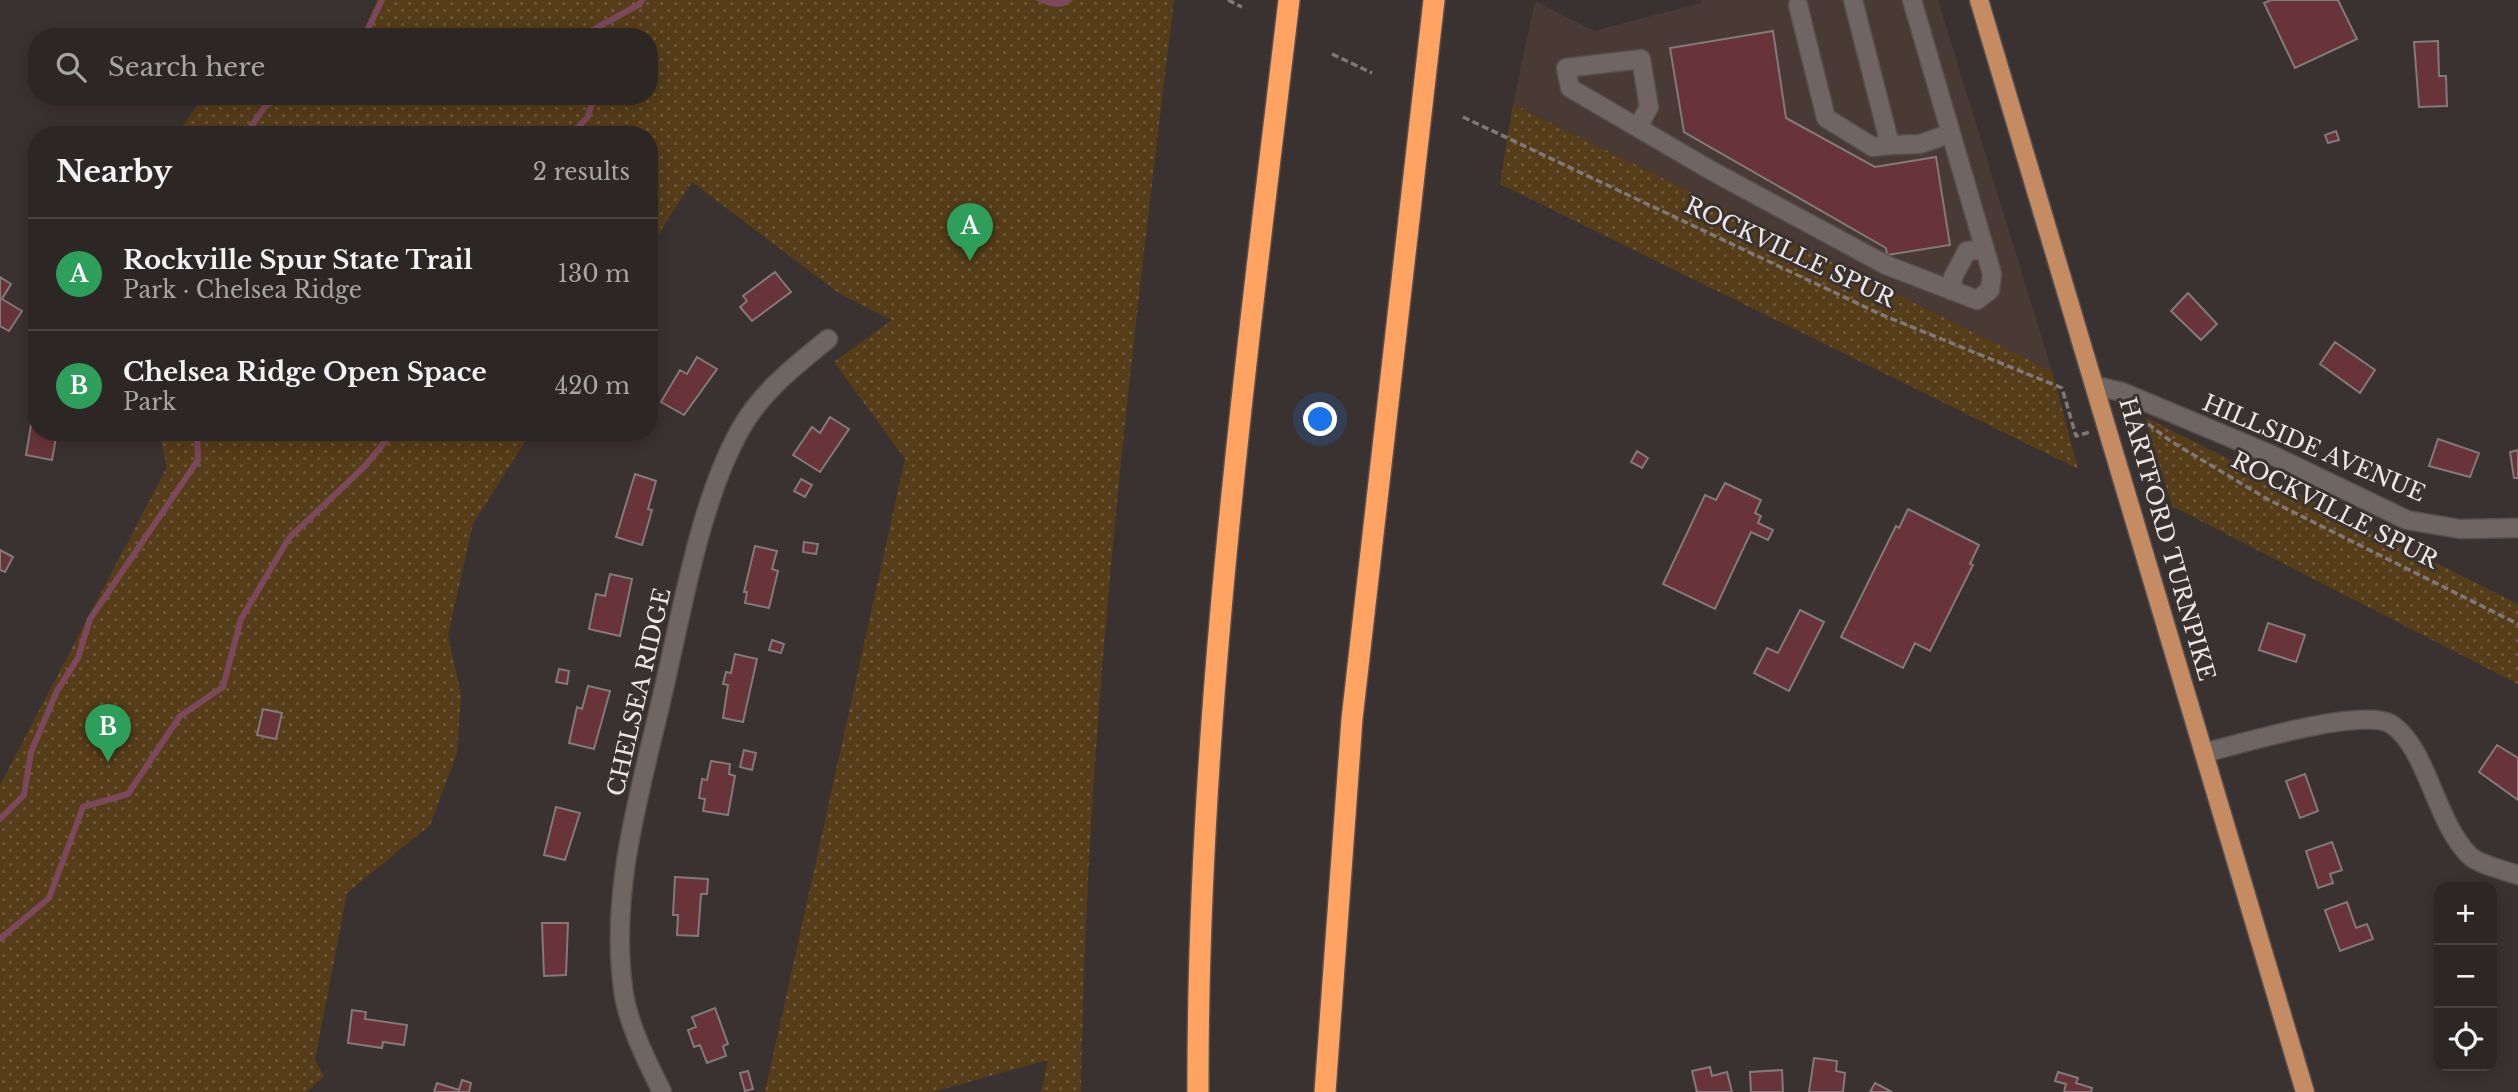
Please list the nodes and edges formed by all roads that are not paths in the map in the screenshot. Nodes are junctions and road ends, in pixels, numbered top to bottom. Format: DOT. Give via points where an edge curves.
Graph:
graph roads {
  1 [pos="1289,0"];
  2 [pos="1434,0"];
  3 [pos="1853,0"];
  4 [pos="1912,0"];
  5 [pos="1979,0"];
  6 [pos="1798,5"];
  7 [pos="1638,127"];
  8 [pos="1949,134"];
  9 [pos="1890,145"];
  10 [pos="1984,249"];
  11 [pos="1952,290"];
  12 [pos="828,339"];
  13 [pos="2096,386"];
  14 [pos="2518,528"];
  15 [pos="2204,753"];
  16 [pos="2518,875"];
  17 [pos="662,1092"];
  18 [pos="1198,1092"];
  19 [pos="1325,1092"];
  20 [pos="2305,1092"];
  1 -- 18 [label="highway" via="1214,677 1201,894"];
  2 -- 19 [label="highway" via="1352,719"];
  3 -- 9 [label="street"];
  4 -- 8 [label="street"];
  5 -- 13 [label="main road, HARTFORD TURNPIKE"];
  6 -- 9 [label="street" via="1826,118 1873,146"];
  7 -- 7 [label="street" via="1570,88 1566,68 1641,59 1649,107"];
  7 -- 11 [label="street" via="1886,265"];
  8 -- 9 [label="street" via="1920,144"];
  8 -- 10 [label="street"];
  10 -- 11 [label="street" via="1968,251"];
  10 -- 11 [label="street" via="1992,274 1990,290 1977,300"];
  12 -- 17 [label="street, CHELSEA RIDGE" via="781,377 740,428 715,488 685,594 638,803 619,901 623,990"];
  13 -- 14 [label="street, HILLSIDE AVENUE" via="2122,392 2272,455 2407,520 2460,529"];
  13 -- 15 [label="main road, HARTFORD TURNPIKE"];
  15 -- 16 [label="street" via="2360,719 2390,723 2412,745 2444,820 2471,857"];
  15 -- 20 [label="main road, HARTFORD TURNPIKE"];
}
